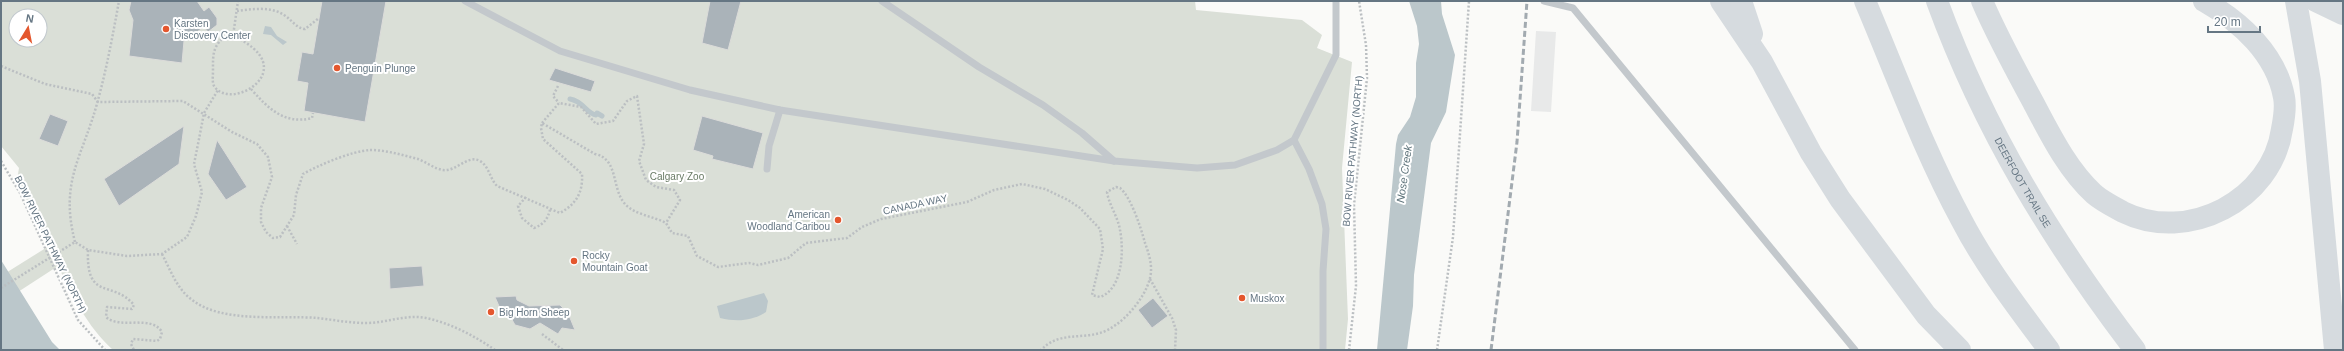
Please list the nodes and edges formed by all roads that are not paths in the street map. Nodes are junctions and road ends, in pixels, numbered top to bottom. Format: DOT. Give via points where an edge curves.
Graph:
graph roads {
  1 [pos="465,1"];
  2 [pos="882,1"];
  3 [pos="1336,1"];
  4 [pos="1544,1"];
  5 [pos="1720,1"];
  6 [pos="1741,1"];
  7 [pos="1865,1"];
  8 [pos="1937,1"];
  9 [pos="1982,1"];
  10 [pos="2204,1"];
  11 [pos="2296,1"];
  12 [pos="2320,3"];
  13 [pos="2343,14"];
  14 [pos="1762,62"];
  15 [pos="780,110"];
  16 [pos="1294,140"];
  17 [pos="1114,161"];
  18 [pos="767,169"];
  19 [pos="1323,350"];
  20 [pos="1855,350"];
  21 [pos="1960,350"];
  22 [pos="2048,350"];
  23 [pos="2135,350"];
  24 [pos="2335,350"];
  1 -- 15 [label="lane" via="560,51 690,90"];
  2 -- 17 [label="lane" via="979,67 1043,105 1082,132"];
  3 -- 16 [label="lane" via="1336,55"];
  4 -- 20 [label="lane" via="1573,8"];
  5 -- 14 [label="main road"];
  6 -- 14 [label="main road"];
  7 -- 22 [label="main road" via="1927,148 1962,221 1990,267"];
  8 -- 23 [label="main road, DEERFOOT TRAIL SE" via="1967,73 2020,180 2074,267"];
  9 -- 10 [label="main road" via="1999,40 2069,165 2094,194 2116,208 2143,219 2169,223 2202,218 2219,212 2251,191 2264,175 2281,139 2284,98 2278,75 2254,38"];
  11 -- 24 [label="main road" via="2310,81"];
  12 -- 13 [label="main road"];
  14 -- 21 [label="main road" via="1810,153 1840,199 1926,315"];
  15 -- 17 [label="lane"];
  15 -- 18 [label="lane" via="769,146"];
  16 -- 17 [label="lane" via="1277,150 1235,165 1197,168"];
  16 -- 19 [label="lane" via="1309,169 1322,204 1326,229 1322,271"];
}
